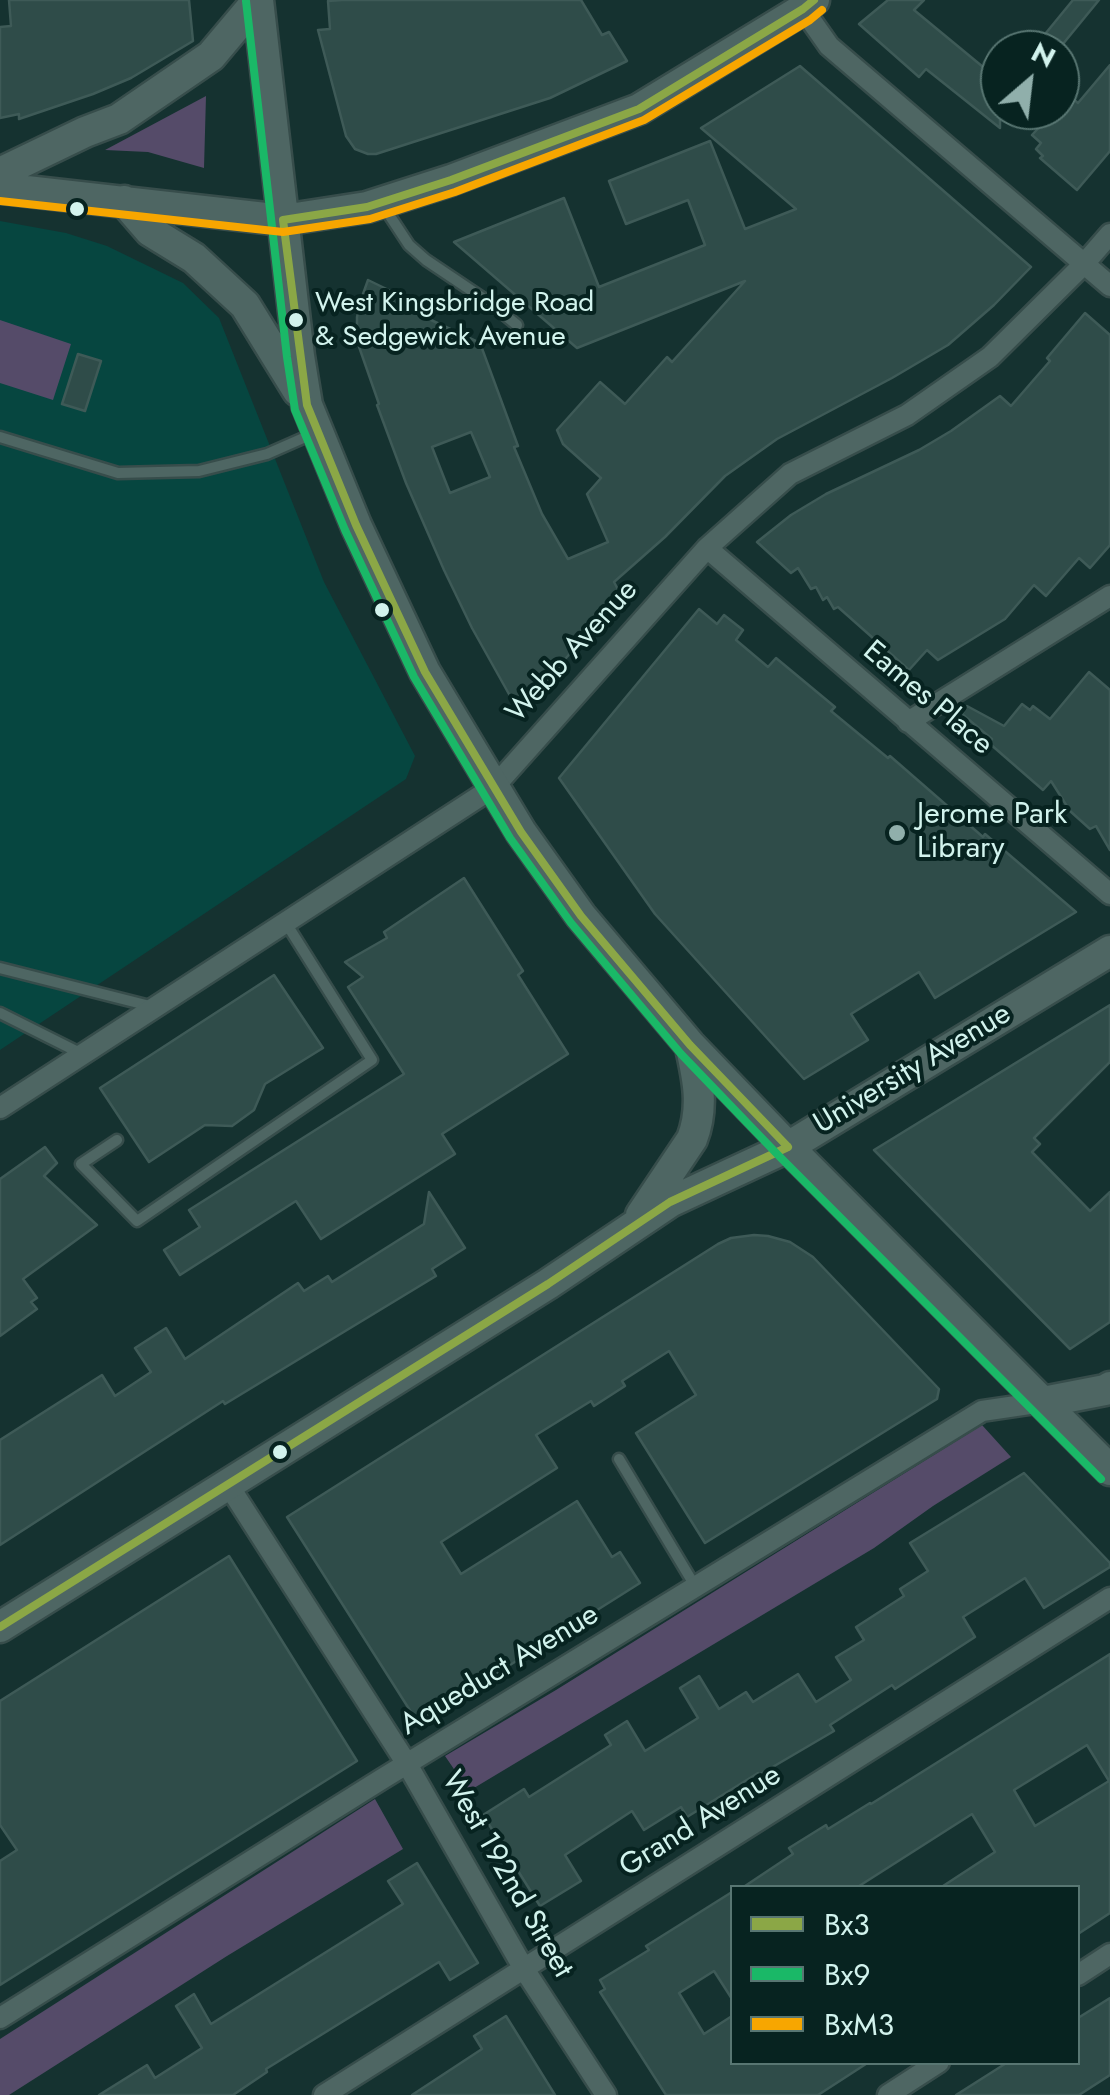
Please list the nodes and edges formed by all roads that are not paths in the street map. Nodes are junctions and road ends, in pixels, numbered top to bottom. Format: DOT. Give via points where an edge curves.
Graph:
graph roads {
  1 [pos="258,0"];
  2 [pos="809,5"];
  3 [pos="0,173"];
  4 [pos="0,188"];
  5 [pos="124,200"];
  6 [pos="381,202"];
  7 [pos="283,220"];
  8 [pos="1110,234"];
  9 [pos="1084,264"];
  10 [pos="1110,286"];
  11 [pos="517,326"];
  12 [pos="313,418"];
  13 [pos="0,437"];
  14 [pos="707,548"];
  15 [pos="1110,596"];
  16 [pos="908,722"];
  17 [pos="494,786"];
  18 [pos="1110,894"];
  19 [pos="286,922"];
  20 [pos="1110,950"];
  21 [pos="0,968"];
  22 [pos="155,1007"];
  23 [pos="0,1014"];
  24 [pos="690,1046"];
  25 [pos="82,1054"];
  26 [pos="0,1108"];
  27 [pos="117,1140"];
  28 [pos="788,1146"];
  29 [pos="633,1226"];
  30 [pos="1110,1387"];
  31 [pos="1043,1402"];
  32 [pos="619,1460"];
  33 [pos="1110,1470"];
  34 [pos="227,1483"];
  35 [pos="696,1587"];
  36 [pos="1110,1598"];
  37 [pos="0,1627"];
  38 [pos="406,1764"];
  39 [pos="1110,1954"];
  40 [pos="524,1970"];
  41 [pos="1080,1974"];
  42 [pos="0,2018"];
  43 [pos="934,2065"];
  44 [pos="324,2095"];
  45 [pos="606,2095"];
  46 [pos="888,2095"];
  1 -- 3 [label="street" via="211,56 119,119"];
  1 -- 7 [label="street"];
  2 -- 6 [label="street" via="639,109"];
  2 -- 9 [label="street" via="829,46"];
  4 -- 5 [label="street"];
  5 -- 7 [label="street"];
  5 -- 12 [label="street" via="150,231 194,258 245,305"];
  6 -- 7 [label="street"];
  6 -- 11 [label="lane" via="409,245"];
  7 -- 12 [label="street"];
  8 -- 9 [label="street, Webb Avenue"];
  9 -- 10 [label="street"];
  9 -- 14 [label="street, Webb Avenue" via="990,357 906,415 790,474"];
  12 -- 13 [label="lane" via="267,454 199,472 118,473"];
  12 -- 17 [label="street" via="425,672"];
  14 -- 16 [label="street, Eames Place"];
  14 -- 17 [label="street, Webb Avenue"];
  15 -- 16 [label="street"];
  16 -- 18 [label="street, Eames Place"];
  17 -- 19 [label="street, Webb Avenue"];
  17 -- 24 [label="street" via="581,916"];
  19 -- 22 [label="street, Webb Avenue"];
  19 -- 27 [label="lane" via="372,1060 137,1221 81,1164"];
  20 -- 28 [label="street, University Avenue"];
  21 -- 22 [label="lane"];
  22 -- 25 [label="street, Webb Avenue"];
  23 -- 25 [label="lane"];
  24 -- 28 [label="street"];
  24 -- 29 [label="street" via="700,1086 697,1126"];
  25 -- 26 [label="street, Webb Avenue"];
  28 -- 29 [label="street, University Avenue"];
  28 -- 31 [label="street"];
  29 -- 34 [label="street, University Avenue"];
  30 -- 31 [label="street"];
  31 -- 33 [label="street"];
  31 -- 35 [label="street, Aqueduct Avenue" via="982,1412"];
  32 -- 35 [label="lane"];
  34 -- 37 [label="street, University Avenue"];
  34 -- 38 [label="street, West 192nd Street"];
  35 -- 38 [label="street, Aqueduct Avenue"];
  36 -- 40 [label="street, Grand Avenue"];
  38 -- 40 [label="street, West 192nd Street"];
  38 -- 42 [label="street, Aqueduct Avenue"];
  39 -- 41 [label="street"];
  40 -- 44 [label="street, Grand Avenue"];
  40 -- 45 [label="street, West 192nd Street"];
  43 -- 46 [label="street"];
}
